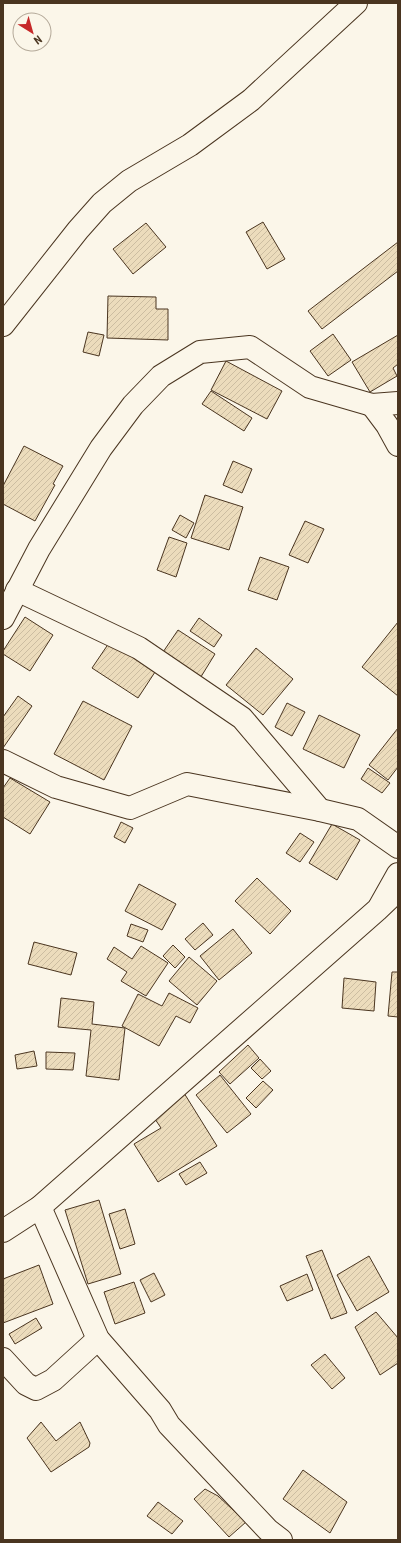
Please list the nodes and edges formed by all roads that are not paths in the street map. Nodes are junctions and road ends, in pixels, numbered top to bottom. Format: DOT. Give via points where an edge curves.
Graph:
graph roads {
  1 [pos="356,3"];
  2 [pos="3,325"];
  3 [pos="398,403"];
  4 [pos="372,405"];
  5 [pos="398,445"];
  6 [pos="17,590"];
  7 [pos="3,618"];
  8 [pos="3,761"];
  9 [pos="320,810"];
  10 [pos="398,847"];
  11 [pos="398,874"];
  12 [pos="398,890"];
  13 [pos="377,910"];
  14 [pos="40,1207"];
  15 [pos="3,1231"];
  16 [pos="98,1339"];
  17 [pos="3,1359"];
  18 [pos="281,1540"];
  1 -- 2 [label="street" via="251,100 190,145 129,181 102,203"];
  3 -- 4 [label="street"];
  4 -- 5 [label="street"];
  4 -- 6 [label="street" via="310,387 250,347 200,352 161,376 133,404 101,448 47,535"];
  6 -- 7 [label="street"];
  6 -- 9 [label="street" via="139,648 242,718"];
  8 -- 9 [label="street" via="56,787 130,808 188,784"];
  9 -- 10 [label="street" via="358,819"];
  11 -- 13 [label="street"];
  12 -- 13 [label="street"];
  13 -- 14 [label="street"];
  14 -- 15 [label="street"];
  14 -- 16 [label="street"];
  16 -- 17 [label="street" via="53,1380 36,1389 26,1384"];
  16 -- 18 [label="street" via="160,1410 169,1425 268,1530"];
}
